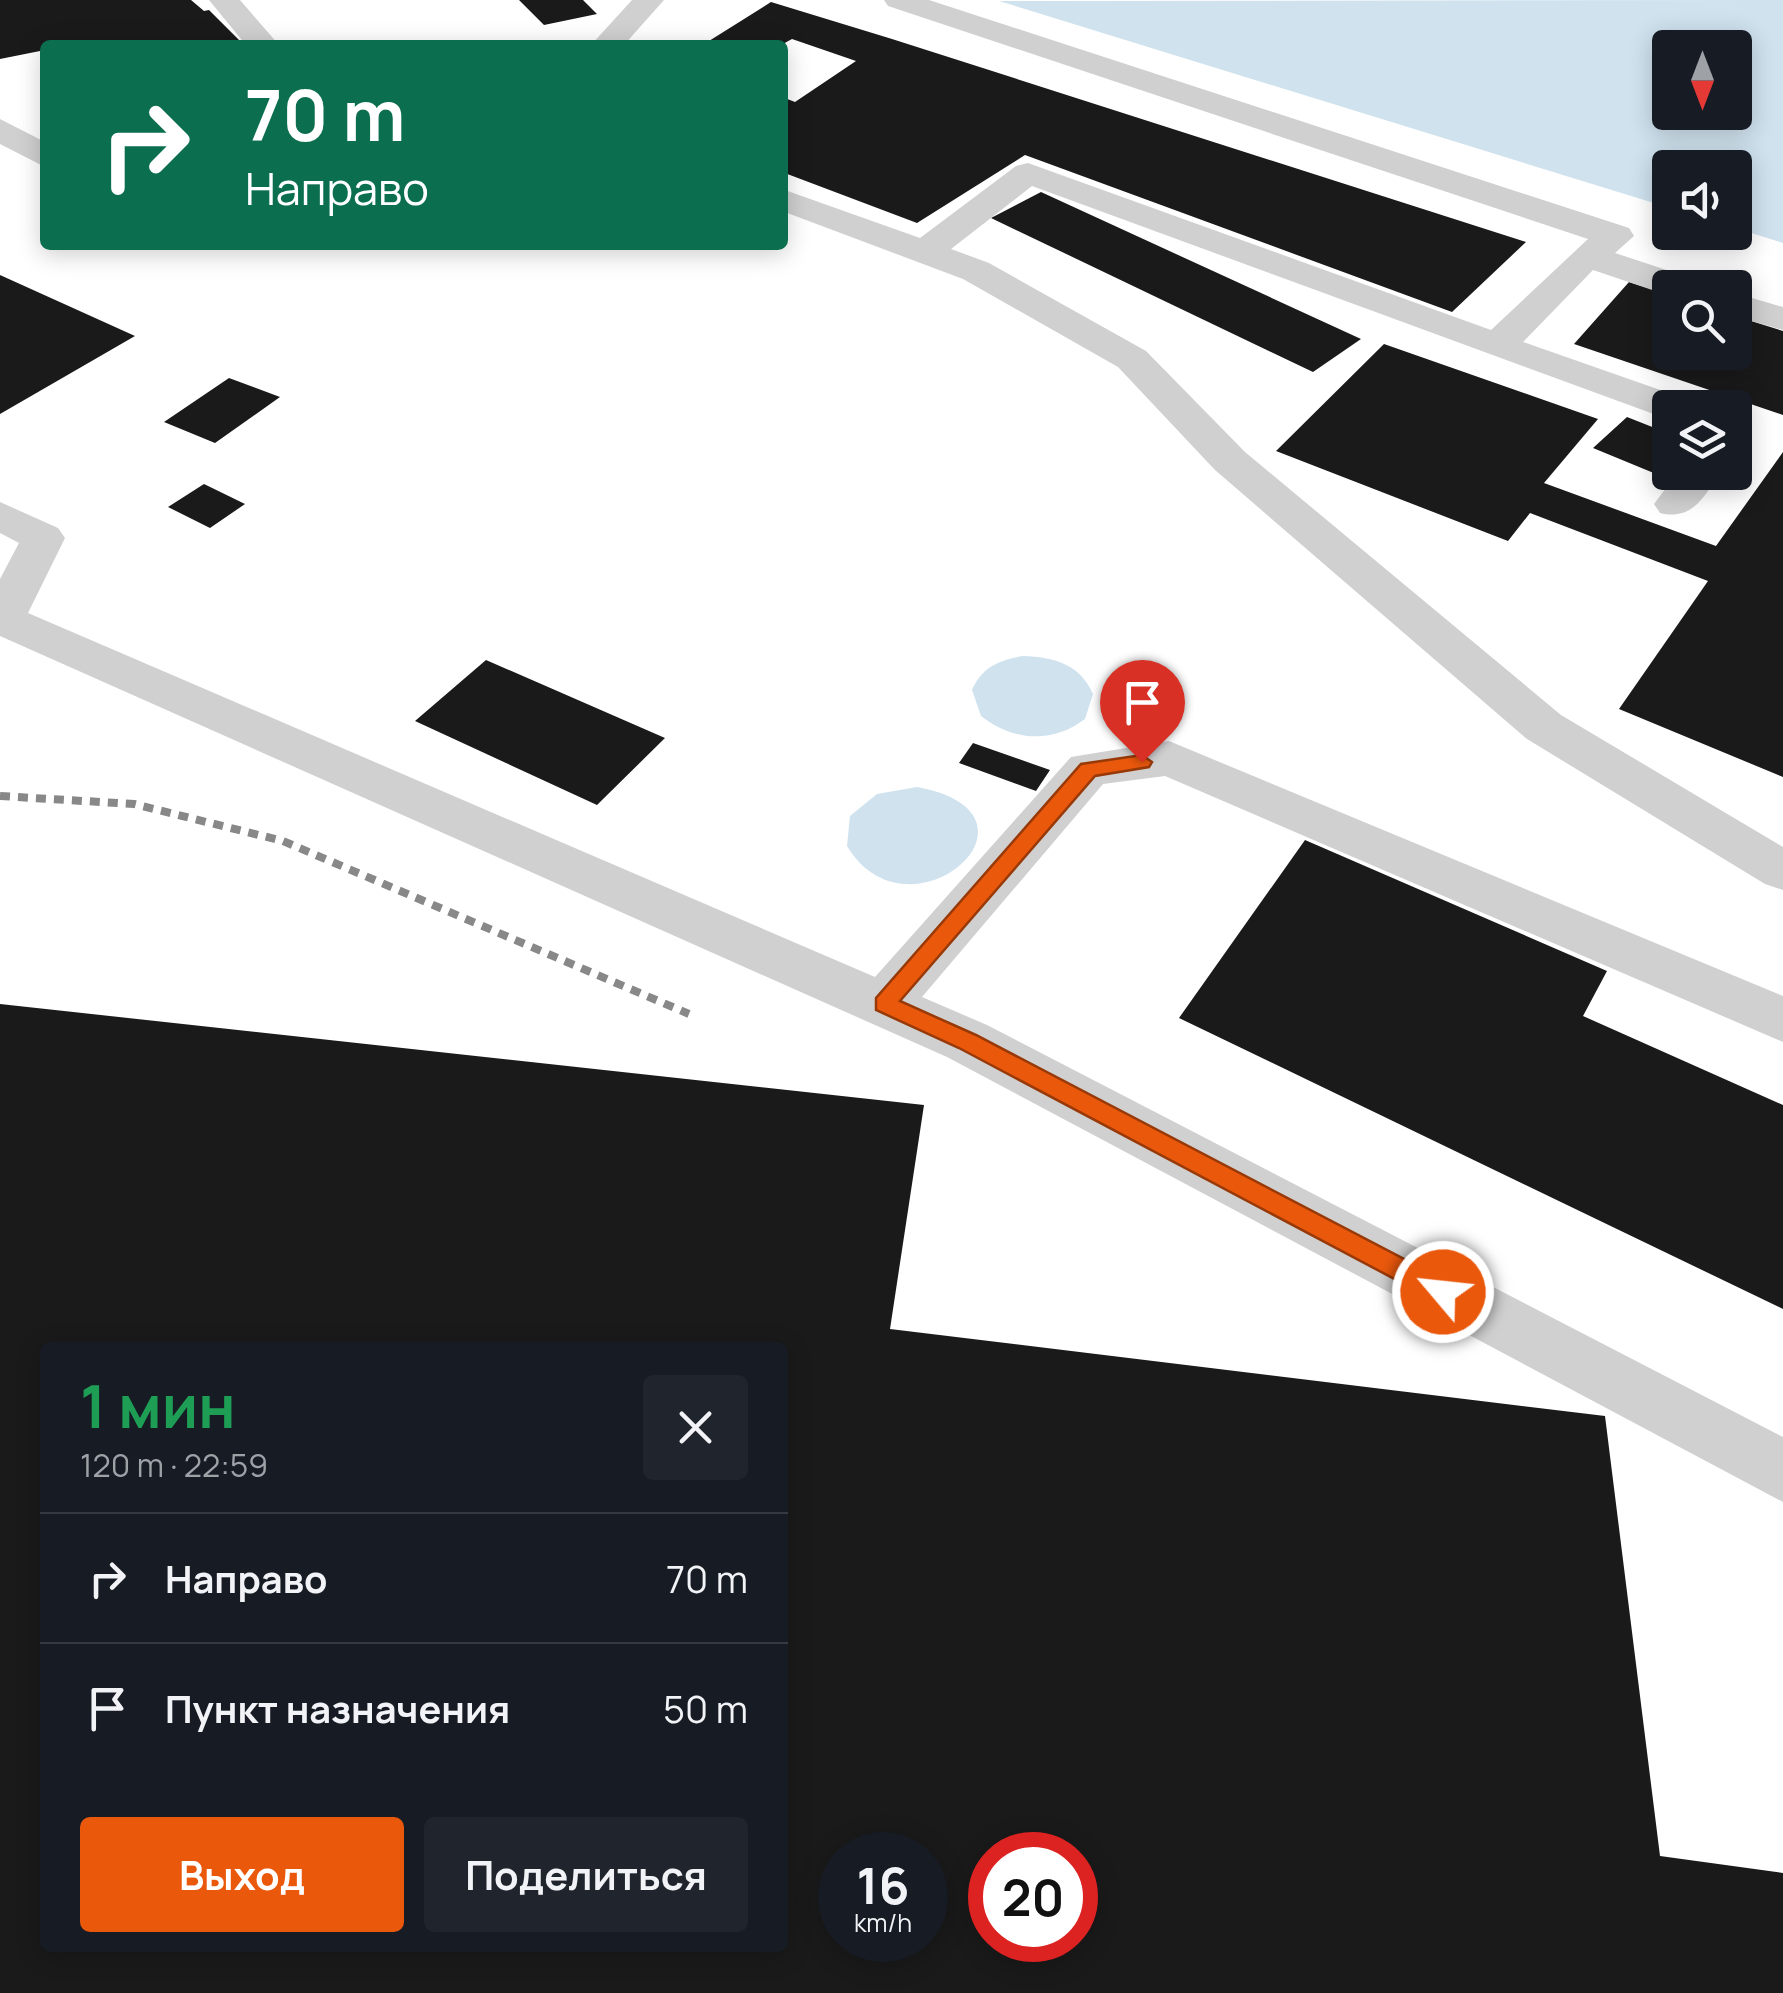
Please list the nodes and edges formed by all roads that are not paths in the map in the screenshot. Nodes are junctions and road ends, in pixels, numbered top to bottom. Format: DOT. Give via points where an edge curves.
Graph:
graph roads {
  1 [pos="224,0"];
  2 [pos="650,0"];
  3 [pos="899,0"];
  4 [pos="259,40"];
  5 [pos="612,40"];
  6 [pos="0,128"];
  7 [pos="40,154"];
  8 [pos="788,201"];
  9 [pos="1615,245"];
  10 [pos="925,252"];
  11 [pos="1655,270"];
  12 [pos="1752,309"];
  13 [pos="1783,319"];
  14 [pos="1498,346"];
  15 [pos="1652,401"];
  16 [pos="0,515"];
  17 [pos="2,617"];
  18 [pos="1783,871"];
  19 [pos="884,1004"];
  20 [pos="1783,1020"];
  21 [pos="1783,1472"];
  1 -- 4 [label="lane"];
  2 -- 5 [label="lane"];
  3 -- 9 [label="lane"];
  6 -- 7 [label="lane"];
  8 -- 10 [label="lane"];
  9 -- 11 [label="lane"];
  9 -- 14 [label="lane"];
  10 -- 14 [label="lane" via="1028,173"];
  10 -- 18 [label="lane" via="976,271 1132,359 1230,461 1544,727"];
  12 -- 13 [label="lane"];
  14 -- 15 [label="lane"];
  16 -- 17 [label="lane" via="42,538"];
  17 -- 19 [label="lane"];
  19 -- 20 [label="lane" via="1088,770 1169,758"];
  19 -- 21 [label="lane" via="968,1041"];
}
